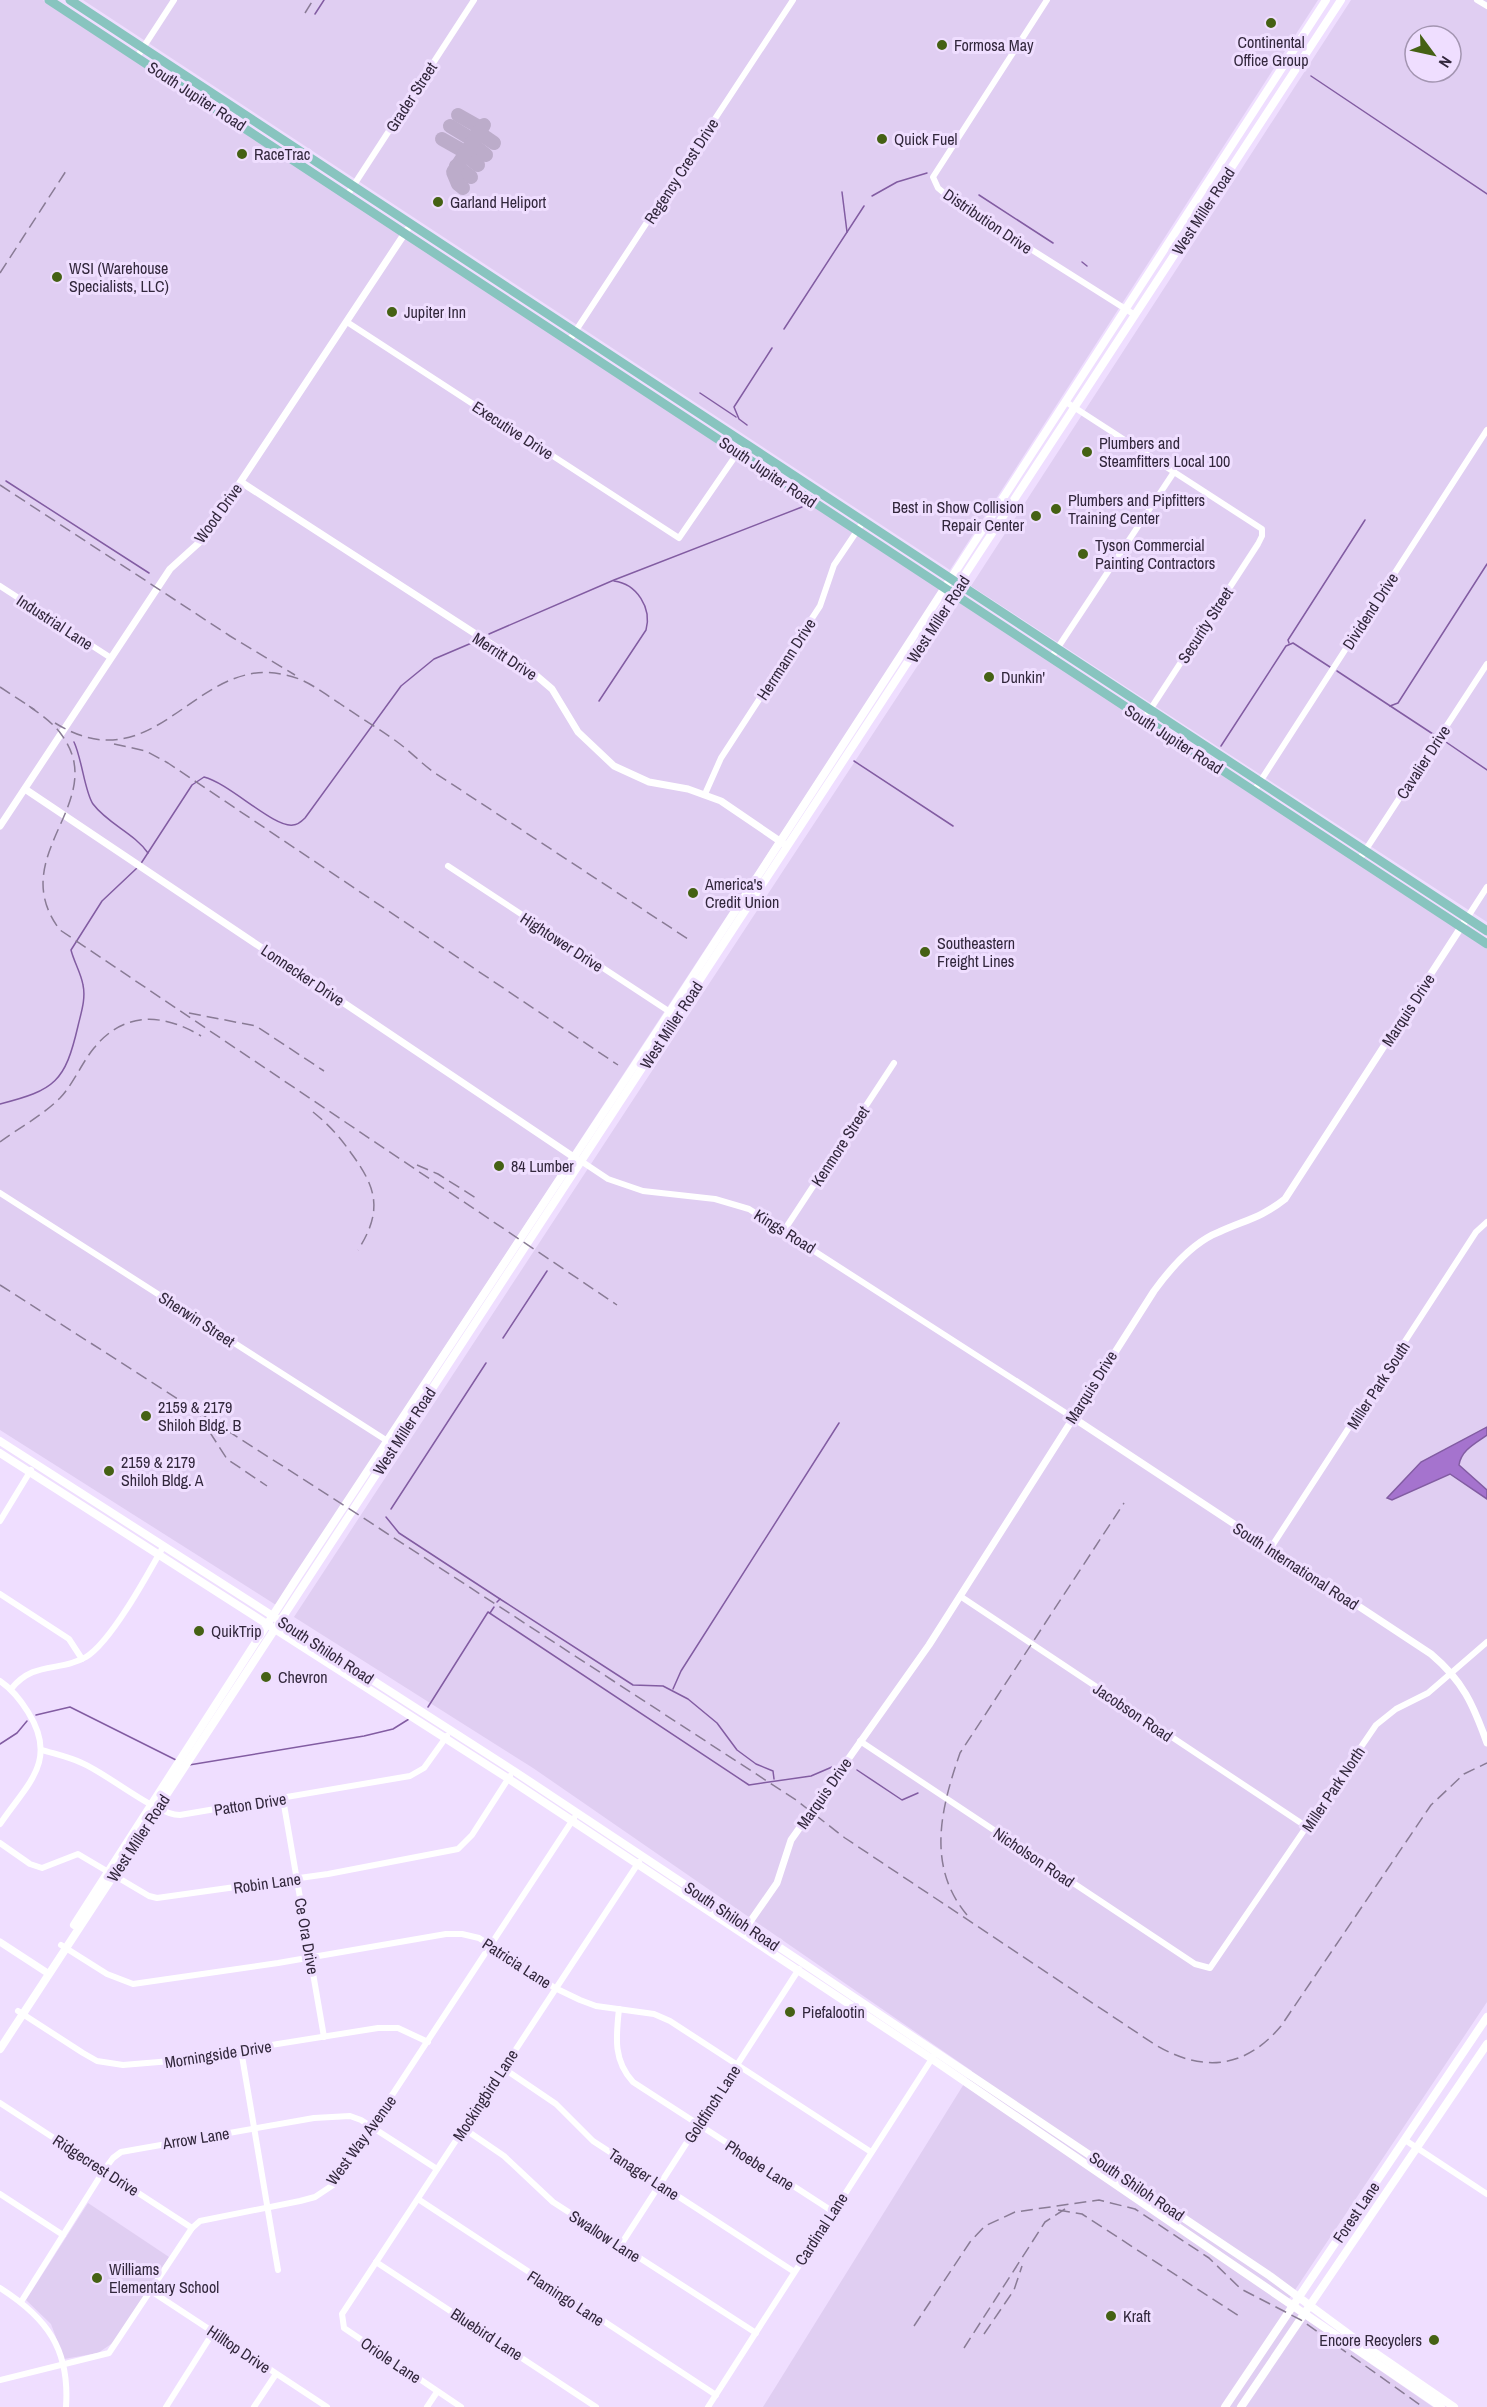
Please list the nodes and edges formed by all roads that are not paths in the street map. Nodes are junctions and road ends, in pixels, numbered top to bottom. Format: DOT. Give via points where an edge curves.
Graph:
graph roads {
  1 [pos="49,0"];
  2 [pos="70,0"];
  3 [pos="174,0"];
  4 [pos="474,0"];
  5 [pos="793,0"];
  6 [pos="1047,0"];
  7 [pos="1326,0"];
  8 [pos="1341,0"];
  9 [pos="1477,0"];
  10 [pos="79,6"];
  11 [pos="1487,6"];
  12 [pos="73,16"];
  13 [pos="1299,42"];
  14 [pos="143,48"];
  15 [pos="1308,51"];
  16 [pos="137,57"];
  17 [pos="1246,123"];
  18 [pos="1256,130"];
  19 [pos="354,185"];
  20 [pos="348,194"];
  21 [pos="408,229"];
  22 [pos="1125,309"];
  23 [pos="1135,315"];
  24 [pos="347,322"];
  25 [pos="574,332"];
  26 [pos="569,341"];
  27 [pos="680,400"];
  28 [pos="1065,402"];
  29 [pos="673,409"];
  30 [pos="1075,409"];
  31 [pos="1487,430"];
  32 [pos="745,442"];
  33 [pos="739,452"];
  34 [pos="1023,468"];
  35 [pos="1174,472"];
  36 [pos="1032,474"];
  37 [pos="241,482"];
  38 [pos="863,522"];
  39 [pos="858,531"];
  40 [pos="948,584"];
  41 [pos="0,586"];
  42 [pos="957,590"];
  43 [pos="1057,649"];
  44 [pos="111,658"];
  45 [pos="1051,658"];
  46 [pos="1487,664"];
  47 [pos="1150,709"];
  48 [pos="1144,719"];
  49 [pos="1205,746"];
  50 [pos="1199,756"];
  51 [pos="1260,782"];
  52 [pos="25,789"];
  53 [pos="1254,791"];
  54 [pos="705,794"];
  55 [pos="1310,815"];
  56 [pos="1304,824"];
  57 [pos="0,826"];
  58 [pos="784,843"];
  59 [pos="1365,850"];
  60 [pos="1359,860"];
  61 [pos="448,866"];
  62 [pos="1487,887"];
  63 [pos="1467,918"];
  64 [pos="1461,927"];
  65 [pos="1487,931"];
  66 [pos="1487,944"];
  67 [pos="672,1015"];
  68 [pos="894,1062"];
  69 [pos="577,1159"];
  70 [pos="0,1193"];
  71 [pos="1487,1222"];
  72 [pos="785,1229"];
  73 [pos="1072,1417"];
  74 [pos="0,1441"];
  75 [pos="390,1444"];
  76 [pos="0,1453"];
  77 [pos="36,1464"];
  78 [pos="30,1472"];
  79 [pos="0,1504"];
  80 [pos="7,1509"];
  81 [pos="0,1521"];
  82 [pos="1270,1549"];
  83 [pos="161,1550"];
  84 [pos="0,1594"];
  85 [pos="960,1596"];
  86 [pos="274,1622"];
  87 [pos="1487,1642"];
  88 [pos="82,1659"];
  89 [pos="1453,1673"];
  90 [pos="0,1681"];
  91 [pos="11,1689"];
  92 [pos="448,1734"];
  93 [pos="860,1741"];
  94 [pos="1487,1743"];
  95 [pos="42,1750"];
  96 [pos="514,1771"];
  97 [pos="509,1779"];
  98 [pos="283,1799"];
  99 [pos="155,1806"];
  100 [pos="577,1813"];
  101 [pos="572,1821"];
  102 [pos="0,1824"];
  103 [pos="1307,1827"];
  104 [pos="0,1844"];
  105 [pos="642,1856"];
  106 [pos="637,1864"];
  107 [pos="111,1873"];
  108 [pos="297,1878"];
  109 [pos="747,1926"];
  110 [pos="742,1934"];
  111 [pos="0,1942"];
  112 [pos="491,1945"];
  113 [pos="64,1946"];
  114 [pos="310,1957"];
  115 [pos="803,1963"];
  116 [pos="1210,1968"];
  117 [pos="798,1971"];
  118 [pos="46,1972"];
  119 [pos="555,1988"];
  120 [pos="619,2009"];
  121 [pos="21,2012"];
  122 [pos="1487,2017"];
  123 [pos="324,2037"];
  124 [pos="1,2041"];
  125 [pos="428,2042"];
  126 [pos="1487,2044"];
  127 [pos="241,2050"];
  128 [pos="934,2056"];
  129 [pos="738,2065"];
  130 [pos="503,2068"];
  131 [pos="1447,2078"];
  132 [pos="1458,2085"];
  133 [pos="0,2103"];
  134 [pos="699,2125"];
  135 [pos="373,2127"];
  136 [pos="254,2128"];
  137 [pos="463,2128"];
  138 [pos="1405,2140"];
  139 [pos="1416,2148"];
  140 [pos="871,2152"];
  141 [pos="437,2169"];
  142 [pos="104,2170"];
  143 [pos="660,2184"];
  144 [pos="0,2194"];
  145 [pos="1487,2194"];
  146 [pos="418,2199"];
  147 [pos="267,2207"];
  148 [pos="832,2211"];
  149 [pos="192,2228"];
  150 [pos="63,2235"];
  151 [pos="620,2246"];
  152 [pos="376,2262"];
  153 [pos="278,2271"];
  154 [pos="793,2271"];
  155 [pos="0,2288"];
  156 [pos="151,2290"];
  157 [pos="1299,2296"];
  158 [pos="21,2302"];
  159 [pos="1310,2304"];
  160 [pos="1293,2305"];
  161 [pos="1305,2314"];
  162 [pos="214,2331"];
  163 [pos="756,2333"];
  164 [pos="352,2334"];
  165 [pos="62,2364"];
  166 [pos="276,2374"];
  167 [pos="0,2380"];
  168 [pos="437,2392"];
  169 [pos="716,2395"];
  170 [pos="66,2407"];
  171 [pos="166,2407"];
  172 [pos="254,2407"];
  173 [pos="327,2407"];
  174 [pos="427,2407"];
  175 [pos="460,2407"];
  176 [pos="596,2407"];
  177 [pos="708,2407"];
  178 [pos="1225,2407"];
  179 [pos="1241,2407"];
  180 [pos="1441,2407"];
  181 [pos="1454,2407"];
  1 -- 12 [label="main road, South Jupiter Road"];
  2 -- 10 [label="main road, South Jupiter Road"];
  3 -- 14 [label="street"];
  4 -- 19 [label="street, Grader Street"];
  5 -- 25 [label="street, Regency Crest Drive"];
  6 -- 22 [label="street, Distribution Drive" via="933,177 938,188 950,198"];
  7 -- 13 [label="main road, West Miller Road"];
  8 -- 15 [label="main road, West Miller Road"];
  9 -- 11 [label="street"];
  10 -- 12 [label="main road"];
  10 -- 14 [label="main road, South Jupiter Road"];
  12 -- 16 [label="main road, South Jupiter Road"];
  13 -- 15 [label="main road"];
  13 -- 17 [label="main road, West Miller Road"];
  14 -- 16 [label="street"];
  14 -- 19 [label="main road, South Jupiter Road"];
  15 -- 18 [label="main road, West Miller Road"];
  16 -- 20 [label="main road, South Jupiter Road"];
  17 -- 18 [label="main road"];
  17 -- 22 [label="main road, West Miller Road"];
  18 -- 23 [label="main road, West Miller Road"];
  19 -- 20 [label="street, Grader Street"];
  19 -- 21 [label="main road, South Jupiter Road"];
  20 -- 21 [label="main road, South Jupiter Road"];
  21 -- 24 [label="street, Wood Drive"];
  21 -- 25 [label="main road, South Jupiter Road"];
  21 -- 26 [label="main road, South Jupiter Road"];
  22 -- 23 [label="street, Distribution Drive"];
  22 -- 28 [label="main road, West Miller Road"];
  23 -- 30 [label="main road, West Miller Road"];
  24 -- 33 [label="street, Executive Drive" via="680,538"];
  24 -- 37 [label="street, Wood Drive"];
  25 -- 26 [label="street, Regency Crest Drive"];
  25 -- 27 [label="main road, South Jupiter Road"];
  26 -- 29 [label="main road, South Jupiter Road"];
  27 -- 29 [label="main road"];
  27 -- 32 [label="main road, South Jupiter Road"];
  28 -- 30 [label="street"];
  28 -- 34 [label="main road, West Miller Road"];
  29 -- 33 [label="main road, South Jupiter Road"];
  30 -- 35 [label="street"];
  30 -- 36 [label="main road, West Miller Road"];
  31 -- 51 [label="street, Dividend Drive"];
  32 -- 33 [label="street"];
  32 -- 38 [label="main road, South Jupiter Road"];
  33 -- 39 [label="main road, South Jupiter Road"];
  34 -- 36 [label="main road"];
  34 -- 40 [label="main road, West Miller Road"];
  35 -- 43 [label="street"];
  35 -- 47 [label="street, Security Street" via="1262,529 1262,536"];
  36 -- 42 [label="main road, West Miller Road"];
  37 -- 44 [label="street, Wood Drive" via="202,540 170,569"];
  37 -- 54 [label="street, Merritt Drive" via="525,666 552,689 578,732 614,766 649,782"];
  38 -- 39 [label="street, Herrmann Drive"];
  38 -- 40 [label="main road, South Jupiter Road"];
  39 -- 40 [label="main road, South Jupiter Road"];
  39 -- 54 [label="street, Herrmann Drive" via="834,565 820,606 721,758"];
  40 -- 42 [label="main road, South Jupiter Road"];
  40 -- 58 [label="main road, West Miller Road"];
  41 -- 44 [label="street, Industrial Lane"];
  42 -- 43 [label="main road, South Jupiter Road"];
  42 -- 45 [label="main road, South Jupiter Road"];
  42 -- 58 [label="main road, West Miller Road"];
  43 -- 45 [label="street"];
  43 -- 47 [label="main road, South Jupiter Road"];
  44 -- 52 [label="street, Wood Drive"];
  45 -- 48 [label="main road, South Jupiter Road"];
  46 -- 59 [label="street, Cavalier Drive"];
  47 -- 48 [label="street, Security Street"];
  47 -- 49 [label="main road, South Jupiter Road"];
  48 -- 50 [label="main road, South Jupiter Road"];
  49 -- 50 [label="main road"];
  49 -- 51 [label="main road, South Jupiter Road"];
  50 -- 53 [label="main road, South Jupiter Road"];
  51 -- 53 [label="street, Dividend Drive"];
  51 -- 55 [label="main road, South Jupiter Road"];
  52 -- 57 [label="street, Wood Drive"];
  52 -- 69 [label="street, Lonnecker Drive"];
  53 -- 56 [label="main road, South Jupiter Road"];
  54 -- 58 [label="street, Merritt Drive"];
  55 -- 56 [label="main road"];
  55 -- 59 [label="main road, South Jupiter Road"];
  56 -- 60 [label="main road, South Jupiter Road"];
  58 -- 67 [label="main road, West Miller Road"];
  59 -- 60 [label="street, Cavalier Drive"];
  59 -- 63 [label="main road, South Jupiter Road"];
  60 -- 64 [label="main road, South Jupiter Road"];
  61 -- 67 [label="street, Hightower Drive"];
  62 -- 63 [label="street, Marquis Drive"];
  63 -- 64 [label="street, Marquis Drive"];
  63 -- 65 [label="main road, South Jupiter Road"];
  64 -- 66 [label="main road, South Jupiter Road"];
  64 -- 73 [label="street, Marquis Drive" via="1285,1199 1255,1219 1207,1238 1167,1274"];
  67 -- 69 [label="main road, West Miller Road"];
  68 -- 72 [label="street, Kenmore Street"];
  69 -- 72 [label="street, Kings Road" via="622,1185 654,1194 715,1199 749,1209"];
  69 -- 75 [label="main road, West Miller Road"];
  70 -- 75 [label="street, Sherwin Street"];
  71 -- 82 [label="street, Miller Park South" via="1476,1232"];
  72 -- 73 [label="street, Kings Road"];
  73 -- 82 [label="street, South International Road"];
  73 -- 85 [label="street, Marquis Drive"];
  74 -- 77 [label="main road, South Shiloh Road"];
  75 -- 86 [label="main road, West Miller Road"];
  75 -- 86 [label="main road, West Miller Road" via="345,1506"];
  76 -- 78 [label="main road, South Shiloh Road"];
  77 -- 78 [label="street"];
  77 -- 83 [label="main road, South Shiloh Road"];
  78 -- 80 [label="street"];
  78 -- 83 [label="main road, South Shiloh Road"];
  79 -- 80 [label="street"];
  80 -- 81 [label="street"];
  82 -- 89 [label="street, South International Road" via="1428,1652"];
  83 -- 86 [label="main road, South Shiloh Road"];
  83 -- 88 [label="street" via="101,1644"];
  84 -- 88 [label="street" via="69,1639"];
  85 -- 93 [label="street, Marquis Drive"];
  85 -- 103 [label="street, Jacobson Road"];
  86 -- 92 [label="main road, South Shiloh Road"];
  86 -- 99 [label="main road, West Miller Road"];
  87 -- 89 [label="street, Miller Park North"];
  88 -- 91 [label="street" via="34,1670 20,1677"];
  89 -- 94 [label="street, South International Road" via="1468,1695"];
  89 -- 103 [label="street, Miller Park North" via="1428,1693 1382,1719"];
  90 -- 91 [label="street"];
  91 -- 95 [label="street" via="32,1719"];
  92 -- 96 [label="main road, South Shiloh Road"];
  92 -- 97 [label="main road, South Shiloh Road"];
  92 -- 98 [label="street, Patton Drive" via="424,1768 410,1776"];
  93 -- 109 [label="street, Marquis Drive" via="791,1839 777,1883"];
  93 -- 116 [label="street, Nicholson Road" via="1195,1964"];
  95 -- 99 [label="street, Patton Drive" via="82,1763"];
  95 -- 102 [label="street" via="36,1771"];
  96 -- 97 [label="street, Robin Lane"];
  96 -- 100 [label="main road, South Shiloh Road"];
  97 -- 101 [label="main road, South Shiloh Road"];
  97 -- 108 [label="street, Robin Lane" via="472,1835 458,1849"];
  98 -- 99 [label="street, Patton Drive" via="180,1815 171,1815"];
  98 -- 108 [label="street, Ce Ora Drive"];
  99 -- 107 [label="main road, West Miller Road"];
  100 -- 101 [label="street, West Way Avenue"];
  100 -- 105 [label="main road, South Shiloh Road"];
  101 -- 106 [label="main road, South Shiloh Road"];
  101 -- 112 [label="street, West Way Avenue"];
  103 -- 116 [label="street, Miller Park North"];
  104 -- 107 [label="street, Robin Lane" via="42,1868 78,1854"];
  105 -- 106 [label="street, Mockingbird Lane"];
  105 -- 109 [label="main road, South Shiloh Road"];
  106 -- 110 [label="main road, South Shiloh Road"];
  106 -- 119 [label="street, Mockingbird Lane"];
  107 -- 108 [label="street, Robin Lane" via="157,1898"];
  107 -- 113 [label="main road, West Miller Road"];
  108 -- 114 [label="street, Ce Ora Drive"];
  109 -- 110 [label="street, Marquis Drive"];
  109 -- 115 [label="main road, South Shiloh Road"];
  110 -- 117 [label="main road, South Shiloh Road"];
  111 -- 118 [label="street"];
  112 -- 114 [label="street, Patricia Lane" via="479,1938 446,1934"];
  112 -- 119 [label="street, Patricia Lane"];
  112 -- 125 [label="street, West Way Avenue"];
  113 -- 114 [label="street, Patricia Lane" via="107,1974 133,1984"];
  113 -- 118 [label="main road, West Miller Road"];
  114 -- 123 [label="street, Ce Ora Drive"];
  115 -- 117 [label="street, Goldfinch Lane"];
  115 -- 128 [label="main road, South Shiloh Road"];
  117 -- 128 [label="main road, South Shiloh Road"];
  117 -- 129 [label="street, Goldfinch Lane"];
  118 -- 121 [label="main road, West Miller Road"];
  119 -- 120 [label="street, Patricia Lane" via="596,2006"];
  119 -- 130 [label="street, Mockingbird Lane"];
  120 -- 129 [label="street, Patricia Lane" via="654,2014"];
  120 -- 134 [label="street, Phoebe Lane" via="617,2055 626,2074"];
  121 -- 124 [label="main road, West Miller Road"];
  121 -- 127 [label="street, Morningside Drive" via="97,2061 153,2064"];
  122 -- 131 [label="main road, Forest Lane"];
  123 -- 125 [label="street, Morningside Drive" via="398,2028"];
  123 -- 127 [label="street, Morningside Drive"];
  125 -- 135 [label="street, West Way Avenue"];
  126 -- 132 [label="main road, Forest Lane"];
  127 -- 136 [label="street"];
  128 -- 140 [label="street, Cardinal Lane"];
  128 -- 157 [label="main road, South Shiloh Road"];
  128 -- 160 [label="main road, South Shiloh Road"];
  129 -- 134 [label="street, Goldfinch Lane"];
  129 -- 140 [label="street, Patricia Lane"];
  130 -- 137 [label="street, Mockingbird Lane"];
  130 -- 143 [label="street, Tanager Lane" via="556,2104 593,2141"];
  131 -- 132 [label="main road"];
  131 -- 138 [label="main road, Forest Lane"];
  132 -- 139 [label="main road, Forest Lane"];
  133 -- 142 [label="street, Ridgecrest Drive"];
  134 -- 143 [label="street, Goldfinch Lane"];
  134 -- 148 [label="street, Phoebe Lane"];
  135 -- 136 [label="street, Arrow Lane" via="350,2116"];
  135 -- 141 [label="street, Arrow Lane"];
  135 -- 147 [label="street, West Way Avenue" via="333,2185 315,2197"];
  136 -- 142 [label="street, Arrow Lane" via="122,2152"];
  136 -- 147 [label="street"];
  137 -- 141 [label="street, Mockingbird Lane"];
  137 -- 151 [label="street, Swallow Lane" via="504,2156 553,2202"];
  138 -- 139 [label="street"];
  138 -- 157 [label="main road, Forest Lane"];
  139 -- 145 [label="street"];
  139 -- 159 [label="main road, Forest Lane"];
  140 -- 148 [label="street, Cardinal Lane"];
  141 -- 146 [label="street, Mockingbird Lane"];
  142 -- 149 [label="street, Ridgecrest Drive"];
  142 -- 150 [label="street, Arrow Lane"];
  143 -- 151 [label="street, Goldfinch Lane"];
  143 -- 154 [label="street, Tanager Lane"];
  144 -- 150 [label="street"];
  146 -- 152 [label="street, Mockingbird Lane"];
  146 -- 169 [label="street, Flamingo Lane"];
  147 -- 149 [label="street, West Way Avenue" via="211,2217"];
  147 -- 153 [label="street"];
  148 -- 154 [label="street, Cardinal Lane"];
  149 -- 156 [label="street"];
  150 -- 158 [label="street, Arrow Lane"];
  151 -- 163 [label="street, Swallow Lane"];
  152 -- 164 [label="street, Mockingbird Lane" via="342,2314 344,2328"];
  152 -- 176 [label="street, Bluebird Lane"];
  154 -- 163 [label="street, Cardinal Lane"];
  155 -- 158 [label="street"];
  156 -- 162 [label="street, Hilltop Drive"];
  156 -- 165 [label="street" via="109,2353"];
  157 -- 159 [label="main road, South Shiloh Road"];
  157 -- 160 [label="main road, Forest Lane"];
  158 -- 165 [label="street" via="48,2328"];
  159 -- 161 [label="main road, Forest Lane"];
  159 -- 181 [label="main road, South Shiloh Road"];
  160 -- 161 [label="main road, South Shiloh Road"];
  160 -- 178 [label="main road, Forest Lane"];
  161 -- 179 [label="main road, Forest Lane"];
  161 -- 180 [label="main road, South Shiloh Road"];
  162 -- 166 [label="street, Hilltop Drive"];
  162 -- 171 [label="street"];
  163 -- 169 [label="street, Cardinal Lane"];
  164 -- 168 [label="street, Oriole Lane"];
  165 -- 167 [label="street"];
  165 -- 170 [label="street"];
  166 -- 172 [label="street"];
  166 -- 173 [label="street, Hilltop Drive"];
  168 -- 174 [label="street"];
  168 -- 175 [label="street, Oriole Lane"];
  169 -- 177 [label="street, Cardinal Lane"];
}
